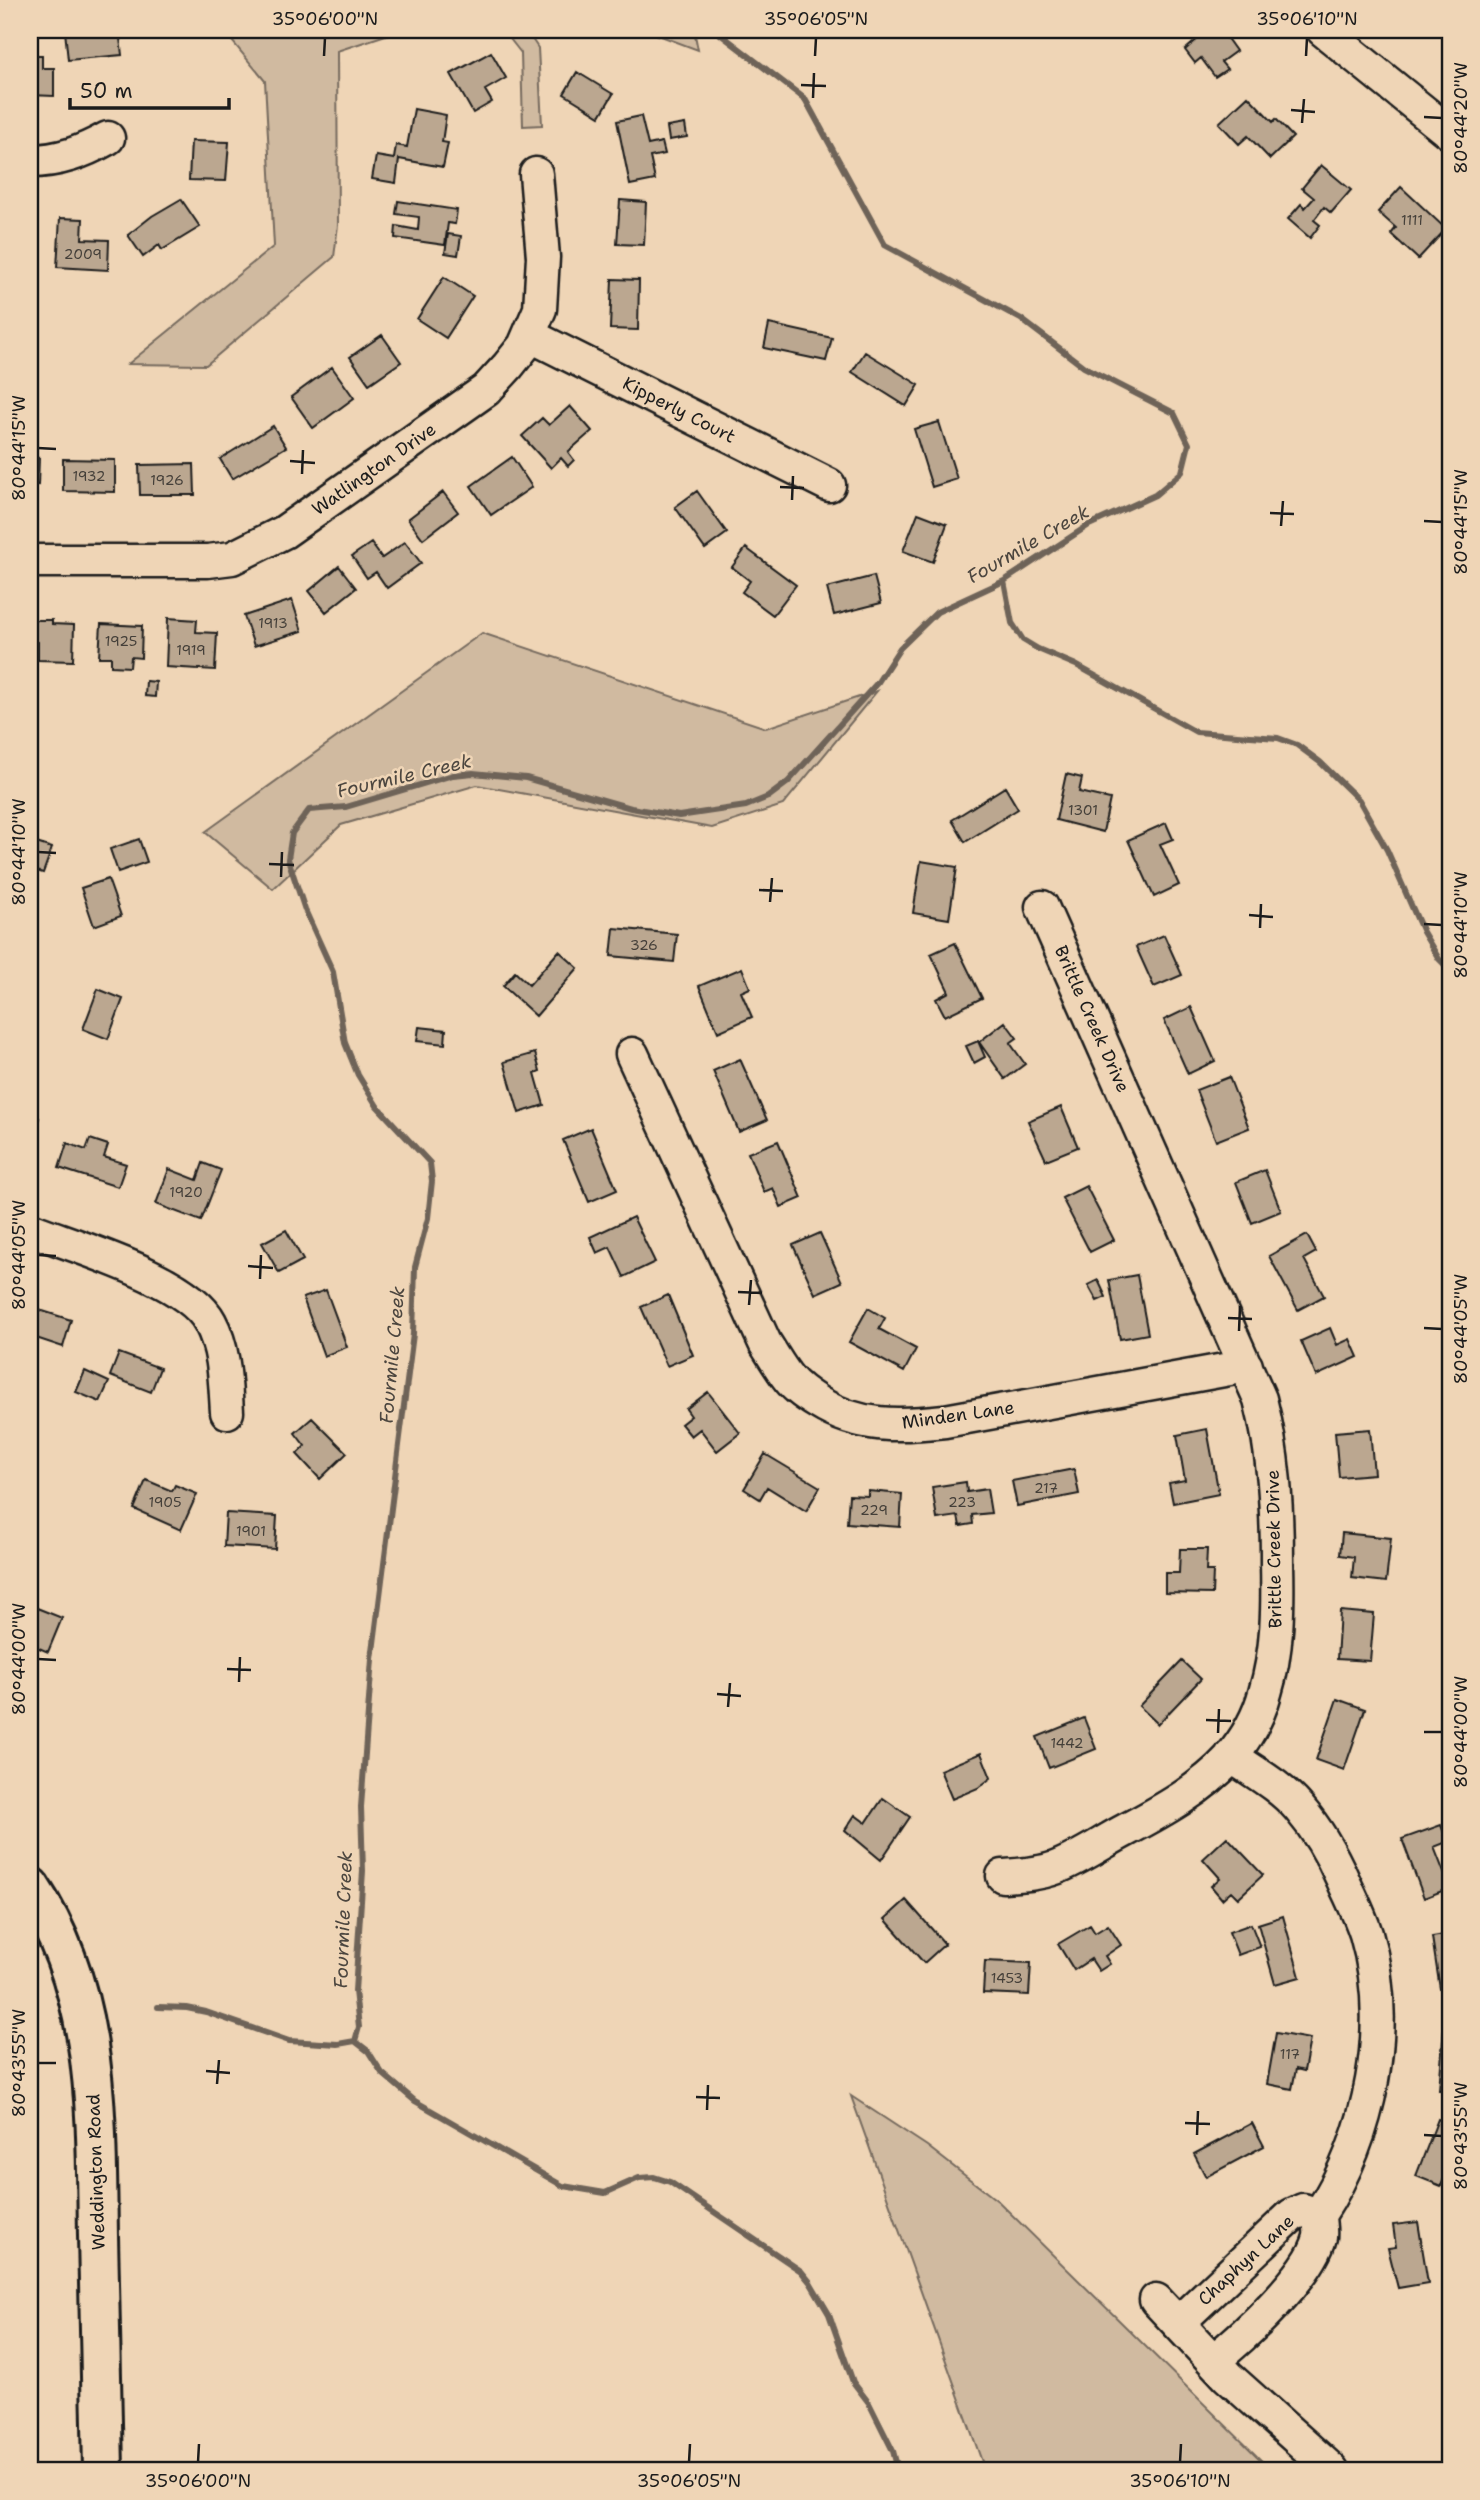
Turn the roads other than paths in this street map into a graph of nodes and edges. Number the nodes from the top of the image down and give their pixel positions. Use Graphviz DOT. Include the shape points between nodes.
graph roads {
  1 [pos="1323,30"];
  2 [pos="1450,133"];
  3 [pos="108,138"];
  4 [pos="30,161"];
  5 [pos="536,174"];
  6 [pos="529,335"];
  7 [pos="830,485"];
  8 [pos="30,561"];
  9 [pos="1042,907"];
  10 [pos="632,1054"];
  11 [pos="30,1229"];
  12 [pos="1246,1366"];
  13 [pos="227,1412"];
  14 [pos="1231,1756"];
  15 [pos="1003,1876"];
  16 [pos="30,1887"];
  17 [pos="1319,2215"];
  18 [pos="1156,2301"];
  19 [pos="1178,2323"];
  20 [pos="1213,2361"];
  21 [pos="1285,2430"];
  22 [pos="103,2470"];
  23 [pos="1332,2470"];
  24 [pos="1351,2470"];
  1 -- 2 [label="street"];
  3 -- 4 [label="street" via="70,156"];
  5 -- 6 [label="street, Watlington Drive" via="543,285 540,309"];
  6 -- 7 [label="street, Kipperly Court"];
  6 -- 8 [label="street, Watlington Drive" via="486,390 284,532 232,558"];
  9 -- 12 [label="street, Brittle Creek Drive"];
  10 -- 12 [label="street, Minden Lane" via="765,1343 790,1380 828,1408 855,1420 907,1425"];
  11 -- 13 [label="street" via="155,1277 198,1304 210,1321 225,1364"];
  12 -- 14 [label="street, Brittle Creek Drive" via="1260,1399 1273,1460 1278,1587 1272,1667 1265,1695 1254,1723"];
  14 -- 15 [label="street, Brittle Creek Drive" via="1214,1774 1161,1811 1055,1868"];
  14 -- 17 [label="street, Chaphyn Lane" via="1298,1807 1333,1857 1366,1936 1376,2006 1371,2083 1338,2187"];
  16 -- 22 [label="main road, Weddington Road" via="80,1998 90,2053 96,2116"];
  17 -- 19 [label="street, Chaphyn Lane" via="1303,2210 1292,2216"];
  17 -- 20 [label="street, Chaphyn Lane" via="1320,2237 1308,2261 1245,2335"];
  18 -- 19 [label="street"];
  19 -- 20 [label="street"];
  20 -- 21 [label="street"];
  21 -- 23 [label="street"];
  21 -- 24 [label="street"];
}
